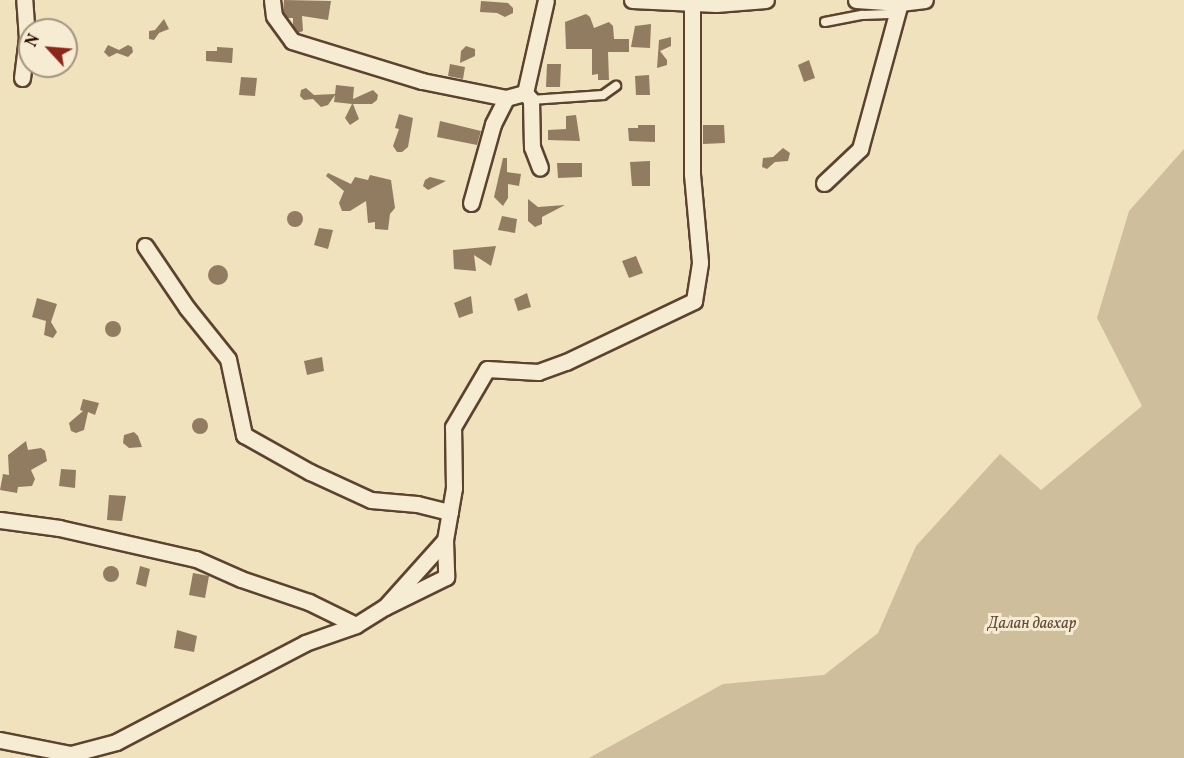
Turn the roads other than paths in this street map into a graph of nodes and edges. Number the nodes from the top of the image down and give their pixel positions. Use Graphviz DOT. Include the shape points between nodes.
graph roads {
  1 [pos="24,0"];
  2 [pos="272,0"];
  3 [pos="546,0"];
  4 [pos="632,0"];
  5 [pos="765,0"];
  6 [pos="856,0"];
  7 [pos="925,0"];
  8 [pos="692,1"];
  9 [pos="716,2"];
  10 [pos="898,9"];
  11 [pos="25,18"];
  12 [pos="825,22"];
  13 [pos="616,86"];
  14 [pos="528,97"];
  15 [pos="506,99"];
  16 [pos="540,168"];
  17 [pos="825,183"];
  18 [pos="471,203"];
  19 [pos="145,246"];
  20 [pos="450,512"];
  21 [pos="0,520"];
  22 [pos="446,540"];
  23 [pos="385,607"];
  24 [pos="356,625"];
  25 [pos="0,740"];
  1 -- 11 [label="street"];
  2 -- 15 [label="street" via="274,16 292,41 422,81"];
  3 -- 14 [label="street"];
  4 -- 8 [label="street"];
  5 -- 9 [label="street"];
  6 -- 10 [label="street"];
  7 -- 10 [label="street"];
  8 -- 9 [label="street"];
  8 -- 20 [label="street" via="692,174 700,262 694,300 556,366 538,372 487,369 453,427 454,488"];
  10 -- 12 [label="lane"];
  10 -- 17 [label="street" via="860,149"];
  13 -- 14 [label="lane" via="603,95"];
  14 -- 15 [label="street"];
  14 -- 16 [label="street" via="532,147"];
  15 -- 18 [label="street" via="493,124"];
  19 -- 20 [label="street" via="228,359 244,435 371,500"];
  20 -- 22 [label="street"];
  21 -- 24 [label="street" via="59,528 196,560 309,602"];
  22 -- 23 [label="street"];
  22 -- 23 [label="street" via="446,577"];
  23 -- 24 [label="street"];
  24 -- 25 [label="street" via="305,643 116,742 71,754"];
}
